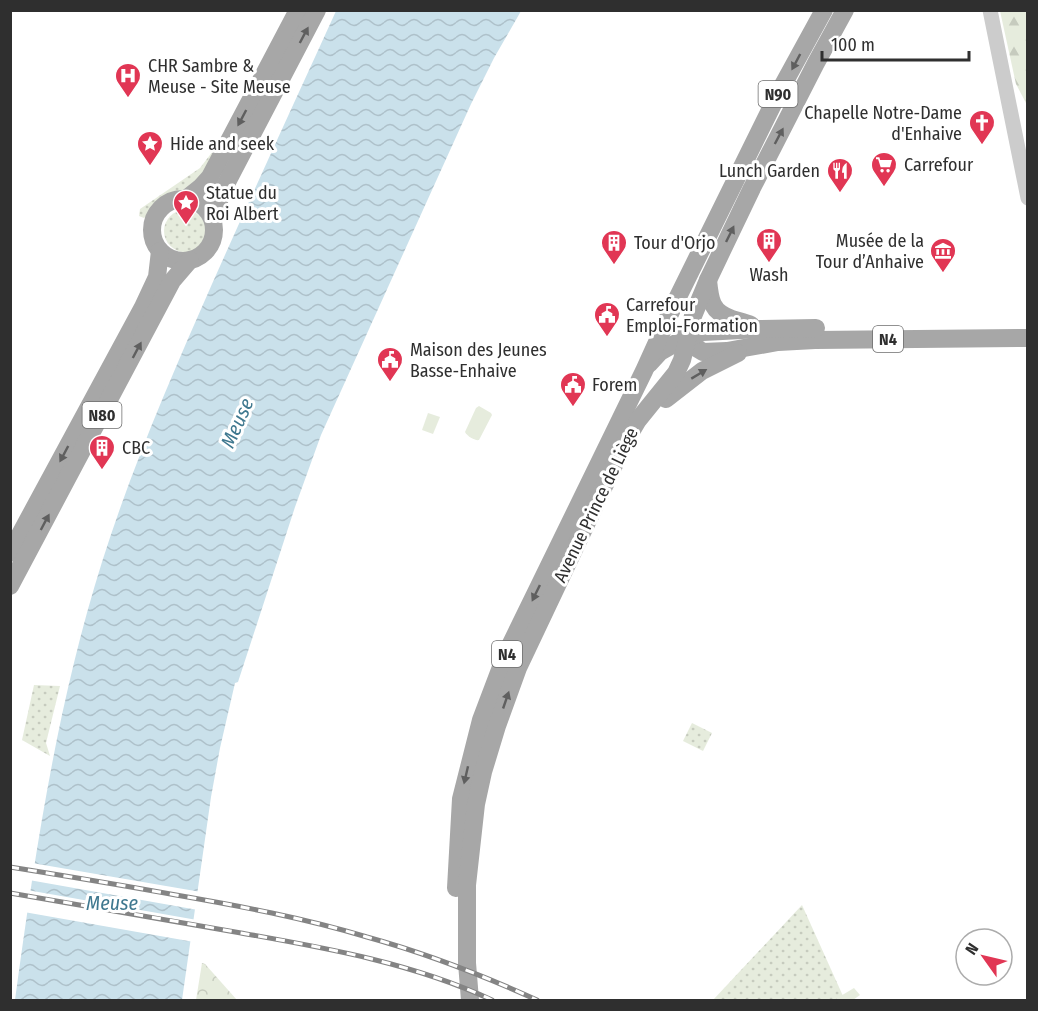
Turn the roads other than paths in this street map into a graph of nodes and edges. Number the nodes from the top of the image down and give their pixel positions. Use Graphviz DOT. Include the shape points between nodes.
graph roads {
  1 [pos="298,10"];
  2 [pos="317,10"];
  3 [pos="824,10"];
  4 [pos="845,10"];
  5 [pos="990,10"];
  6 [pos="1028,198"];
  7 [pos="186,199"];
  8 [pos="212,218"];
  9 [pos="160,251"];
  10 [pos="190,260"];
  11 [pos="708,280"];
  12 [pos="682,289"];
  13 [pos="1028,326"];
  14 [pos="761,329"];
  15 [pos="1028,338"];
  16 [pos="687,339"];
  17 [pos="750,347"];
  18 [pos="644,370"];
  19 [pos="625,442"];
  20 [pos="15,560"];
  21 [pos="11,585"];
  22 [pos="484,738"];
  23 [pos="460,1000"];
  24 [pos="470,1000"];
  1 -- 7 [label="main road, one-way" via="214,171"];
  8 -- 2 [label="main road, one-way"];
  3 -- 12 [label="main road, Avenue Prince de Liège / N90, one-way"];
  11 -- 4 [label="main road, Avenue Prince de Liège / N90, one-way"];
  5 -- 6 [label="street"];
  7 -- 8 [label="main road" via="202,205"];
  7 -- 9 [label="main road" via="169,202 157,214 152,231"];
  8 -- 10 [label="main road" via="214,233 208,247"];
  9 -- 10 [label="main road" via="174,259"];
  9 -- 20 [label="main road, N80, one-way" via="157,278 24,528"];
  20 -- 10 [label="main road, N80, one-way" via="172,281"];
  11 -- 14 [label="main road" via="715,309 732,320"];
  11 -- 16 [label="main road, Avenue Prince de Liège / N90"];
  12 -- 16 [label="main road" via="678,318"];
  12 -- 18 [label="main road, Avenue Prince de Liège / N90"];
  13 -- 14 [label="main road, N4"];
  14 -- 16 [label="main road, N4" via="704,332"];
  15 -- 17 [label="main road, N4" via="815,340"];
  16 -- 17 [label="main road" via="704,352"];
  16 -- 18 [label="main road, N4" via="660,352"];
  16 -- 19 [label="main road, Avenue Prince de Liège / N90" via="676,373"];
  19 -- 17 [label="main road, N4, one-way" via="668,396 702,371"];
  18 -- 22 [label="main road, Avenue Prince de Liège / N4, one-way" via="493,686"];
  22 -- 19 [label="main road, Avenue Prince de Liège / N4, one-way"];
  20 -- 21 [label="main road"];
  22 -- 23 [label="main road, Avenue Prince de Liège / N4, one-way" via="460,800 455,915"];
  22 -- 24 [label="main road, Avenue Prince de Liège / N4" via="467,885"];
}
